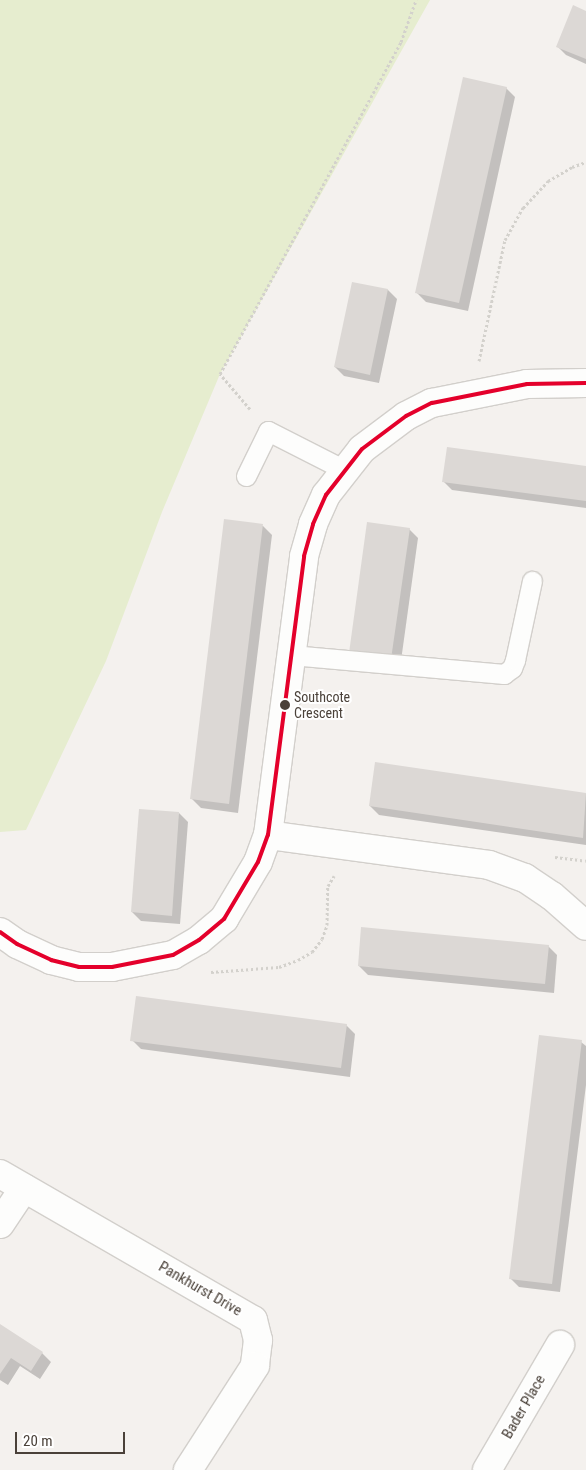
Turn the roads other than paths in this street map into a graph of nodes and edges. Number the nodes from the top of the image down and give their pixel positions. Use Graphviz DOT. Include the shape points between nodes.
graph roads {
  1 [pos="586,384"];
  2 [pos="345,470"];
  3 [pos="246,476"];
  4 [pos="532,581"];
  5 [pos="291,655"];
  6 [pos="268,835"];
  7 [pos="586,926"];
  8 [pos="0,932"];
  9 [pos="0,1174"];
  10 [pos="24,1188"];
  11 [pos="0,1224"];
  12 [pos="560,1345"];
  13 [pos="188,1470"];
  14 [pos="487,1470"];
  1 -- 2 [label="street" via="528,384 432,403 382,432"];
  2 -- 3 [label="lane" via="268,431"];
  2 -- 5 [label="street" via="326,495 313,524 304,556"];
  4 -- 5 [label="lane" via="515,660 512,668 504,674"];
  5 -- 6 [label="street"];
  6 -- 7 [label="street" via="489,865 525,878 552,896"];
  6 -- 8 [label="street" via="258,862 224,919 199,940 173,955 112,967 79,967 51,960"];
  9 -- 10 [label="street, Pankhurst Drive"];
  10 -- 11 [label="street"];
  10 -- 13 [label="street, Pankhurst Drive" via="253,1320 258,1340 255,1366"];
  12 -- 14 [label="street, Bader Place"];
}
